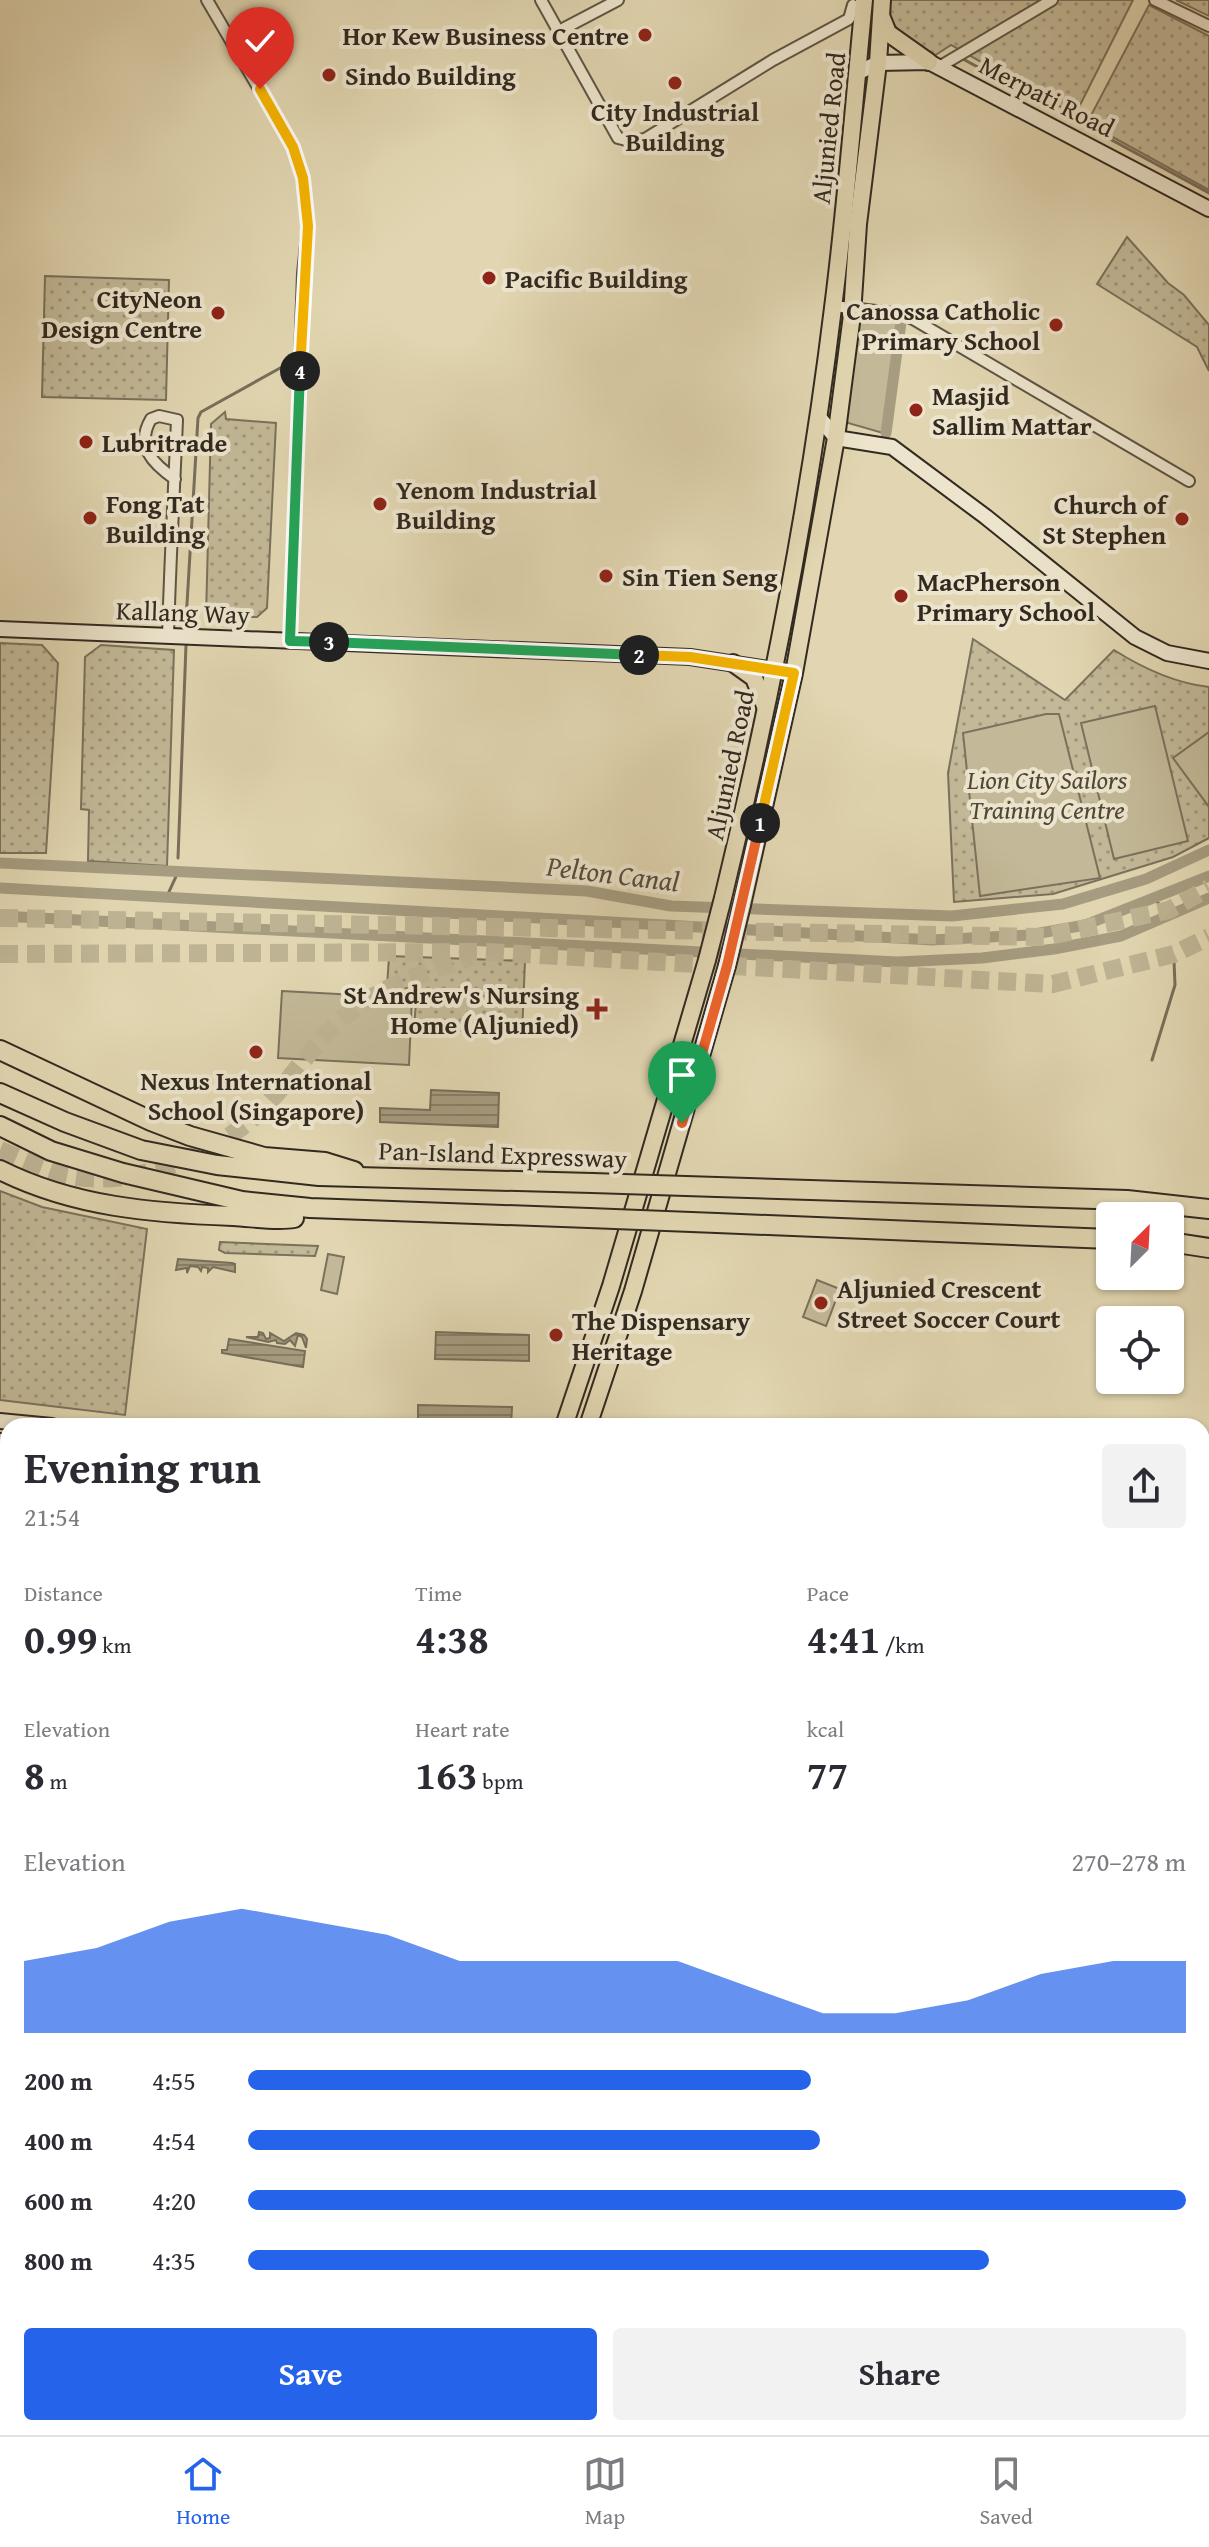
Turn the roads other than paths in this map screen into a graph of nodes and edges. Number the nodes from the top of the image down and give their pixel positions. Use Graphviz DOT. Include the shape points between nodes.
graph roads {
  1 [pos="207,0"];
  2 [pos="541,0"];
  3 [pos="618,0"];
  4 [pos="1052,0"];
  5 [pos="1155,0"];
  6 [pos="859,3"];
  7 [pos="881,8"];
  8 [pos="1209,26"];
  9 [pos="559,31"];
  10 [pos="878,63"];
  11 [pos="934,64"];
  12 [pos="857,73"];
  13 [pos="1209,209"];
  14 [pos="834,306"];
  15 [pos="852,308"];
  16 [pos="818,416"];
  17 [pos="836,438"];
  18 [pos="175,479"];
  19 [pos="1189,481"];
  20 [pos="0,629"];
  21 [pos="180,636"];
  22 [pos="290,641"];
  23 [pos="1209,661"];
  24 [pos="733,663"];
  25 [pos="774,670"];
  26 [pos="794,673"];
  27 [pos="766,708"];
  28 [pos="0,1050"];
  29 [pos="0,1093"];
  30 [pos="0,1126"];
  31 [pos="312,1168"];
  32 [pos="0,1170"];
  33 [pos="310,1208"];
  34 [pos="1209,1209"];
  35 [pos="1096,1238"];
  36 [pos="1184,1244"];
  37 [pos="1209,1248"];
  38 [pos="567,1418"];
  39 [pos="591,1418"];
  1 -- 22 [label="street" via="293,147 303,178 308,226"];
  2 -- 9 [label="street"];
  3 -- 9 [label="street"];
  4 -- 11 [label="street"];
  5 -- 8 [label="street"];
  6 -- 9 [label="street" via="849,19 645,139 630,141 618,138"];
  6 -- 12 [label="main road, Aljunied Road"];
  7 -- 10 [label="main road, Aljunied Road"];
  7 -- 11 [label="main road" via="888,33"];
  10 -- 11 [label="street, Merpati Road"];
  10 -- 12 [label="street, Merpati Road"];
  10 -- 15 [label="main road, Aljunied Road"];
  11 -- 13 [label="street, Merpati Road"];
  12 -- 14 [label="main road, Aljunied Road"];
  14 -- 15 [label="street"];
  14 -- 16 [label="main road, Aljunied Road"];
  15 -- 17 [label="main road, Aljunied Road"];
  15 -- 19 [label="street" via="913,319"];
  16 -- 17 [label="street"];
  16 -- 25 [label="main road, Aljunied Road"];
  17 -- 23 [label="street" via="892,447 1135,637 1167,653"];
  17 -- 26 [label="main road, Aljunied Road"];
  18 -- 18 [label="street" via="153,461 145,443 151,419 159,416 177,420"];
  18 -- 21 [label="street"];
  20 -- 21 [label="street, Kallang Way"];
  21 -- 22 [label="street, Kallang Way"];
  22 -- 24 [label="street, Kallang Way"];
  24 -- 25 [label="street, Kallang Way"];
  24 -- 27 [label="main road" via="754,678"];
  25 -- 26 [label="street, Kallang Way"];
  25 -- 27 [label="main road, Aljunied Road"];
  26 -- 39 [label="main road, Aljunied Road, bridge" via="727,966"];
  27 -- 38 [label="main road, Aljunied Road, bridge" via="707,960"];
  28 -- 31 [label="highway" via="151,1121 219,1146"];
  29 -- 31 [label="highway" via="141,1150 217,1165"];
  30 -- 33 [label="highway" via="51,1151 123,1173 242,1201"];
  31 -- 34 [label="highway, Pan-Island Expressway, bridge" via="325,1162 370,1176 1127,1200"];
  32 -- 33 [label="highway" via="69,1197 163,1214 290,1219"];
  33 -- 35 [label="highway, bridge"];
  36 -- 37 [label="highway"];
}
